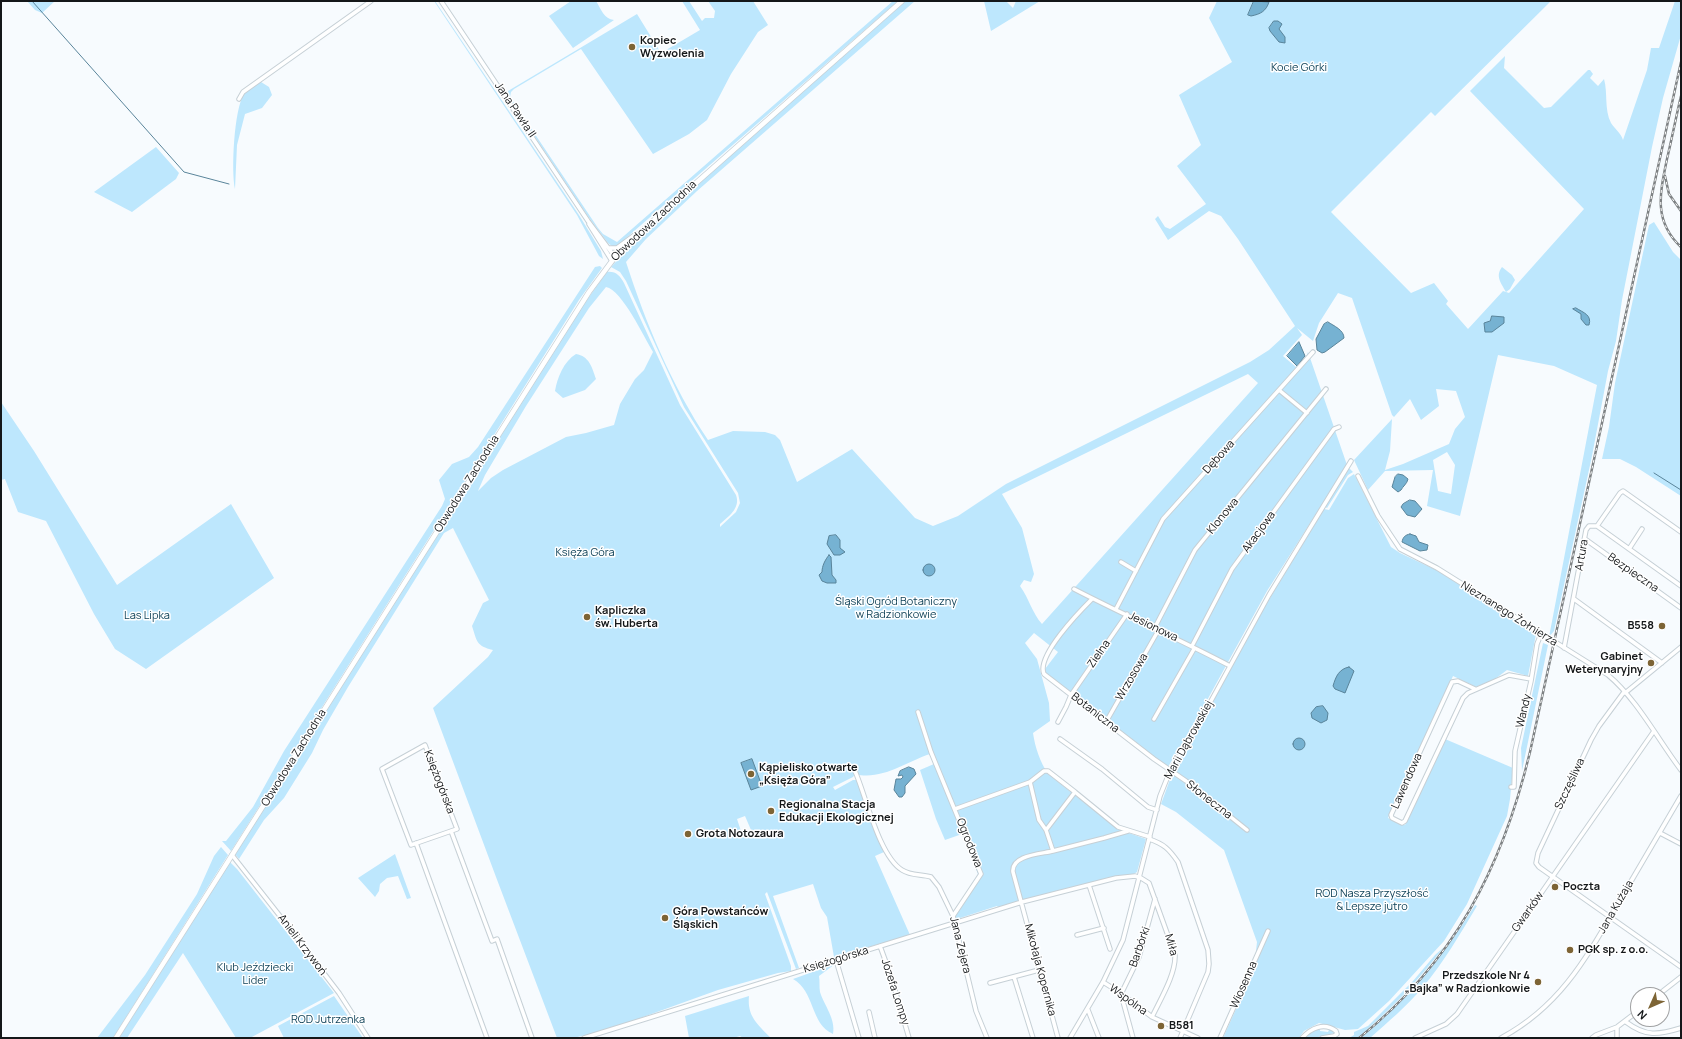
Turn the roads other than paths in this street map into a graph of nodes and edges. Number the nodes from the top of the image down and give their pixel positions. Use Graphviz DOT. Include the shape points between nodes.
graph roads {
  1 [pos="371,1"];
  2 [pos="440,1"];
  3 [pos="902,1"];
  4 [pos="240,99"];
  5 [pos="588,221"];
  6 [pos="642,230"];
  7 [pos="608,247"];
  8 [pos="613,259"];
  9 [pos="1313,352"];
  10 [pos="1326,389"];
  11 [pos="1279,390"];
  12 [pos="1306,413"];
  13 [pos="1339,427"];
  14 [pos="1351,461"];
  15 [pos="1358,476"];
  16 [pos="1596,526"];
  17 [pos="1642,529"];
  18 [pos="1681,532"];
  19 [pos="1585,539"];
  20 [pos="1629,549"];
  21 [pos="1121,562"];
  22 [pos="1136,571"];
  23 [pos="1681,586"];
  24 [pos="1074,589"];
  25 [pos="1092,598"];
  26 [pos="1574,599"];
  27 [pos="1681,608"];
  28 [pos="1116,609"];
  29 [pos="1127,614"];
  30 [pos="1154,629"];
  31 [pos="1158,631"];
  32 [pos="1541,634"];
  33 [pos="1193,647"];
  34 [pos="1681,647"];
  35 [pos="1564,648"];
  36 [pos="1662,663"];
  37 [pos="1230,666"];
  38 [pos="1530,679"];
  39 [pos="1475,689"];
  40 [pos="1624,692"];
  41 [pos="1071,695"];
  42 [pos="918,712"];
  43 [pos="1154,718"];
  44 [pos="1058,722"];
  45 [pos="1106,722"];
  46 [pos="1654,732"];
  47 [pos="1060,739"];
  48 [pos="1681,770"];
  49 [pos="855,771"];
  50 [pos="1170,771"];
  51 [pos="1030,782"];
  52 [pos="1511,787"];
  53 [pos="1075,792"];
  54 [pos="1681,796"];
  55 [pos="955,809"];
  56 [pos="1157,810"];
  57 [pos="1046,830"];
  58 [pos="1248,830"];
  59 [pos="451,831"];
  60 [pos="1128,831"];
  61 [pos="1660,833"];
  62 [pos="1150,838"];
  63 [pos="416,843"];
  64 [pos="1681,844"];
  65 [pos="1053,851"];
  66 [pos="232,855"];
  67 [pos="1553,876"];
  68 [pos="1139,877"];
  69 [pos="1089,885"];
  70 [pos="1155,898"];
  71 [pos="1022,902"];
  72 [pos="953,916"];
  73 [pos="1610,918"];
  74 [pos="955,923"];
  75 [pos="1104,928"];
  76 [pos="1268,931"];
  77 [pos="1078,935"];
  78 [pos="880,946"];
  79 [pos="1110,949"];
  80 [pos="836,960"];
  81 [pos="1681,968"];
  82 [pos="1039,970"];
  83 [pos="1014,977"];
  84 [pos="1681,977"];
  85 [pos="990,982"];
  86 [pos="1103,982"];
  87 [pos="1668,987"];
  88 [pos="1120,994"];
  89 [pos="1088,1010"];
  90 [pos="869,1012"];
  91 [pos="1152,1017"];
  92 [pos="1630,1018"];
  93 [pos="1626,1022"];
  94 [pos="1617,1027"];
  95 [pos="1681,1028"];
  96 [pos="1183,1032"];
  97 [pos="1591,1037"];
  98 [pos="116,1038"];
  99 [pos="368,1038"];
  100 [pos="487,1038"];
  101 [pos="532,1038"];
  102 [pos="584,1038"];
  103 [pos="860,1038"];
  104 [pos="875,1038"];
  105 [pos="909,1038"];
  106 [pos="987,1038"];
  107 [pos="1033,1038"];
  108 [pos="1058,1038"];
  109 [pos="1070,1038"];
  110 [pos="1099,1038"];
  111 [pos="1133,1038"];
  112 [pos="1180,1038"];
  113 [pos="1198,1038"];
  114 [pos="1220,1038"];
  115 [pos="1302,1038"];
  116 [pos="1322,1038"];
  117 [pos="1415,1038"];
  118 [pos="1501,1038"];
  119 [pos="1617,1038"];
  1 -- 4 [label="street" via="243,92"];
  2 -- 5 [label="street, Jana Pawła II"];
  3 -- 6 [label="main road, Obwodowa Zachodnia"];
  5 -- 7 [label="street, Jana Pawła II"];
  5 -- 8 [label="street, Jana Pawła II"];
  6 -- 7 [label="street" via="617,248"];
  6 -- 8 [label="main road, Obwodowa Zachodnia"];
  7 -- 8 [label="street, Jana Pawła II"];
  8 -- 66 [label="main road, Obwodowa Zachodnia" via="581,303"];
  9 -- 11 [label="street, Dębowa"];
  10 -- 12 [label="street, Klonowa"];
  11 -- 12 [label="street"];
  11 -- 22 [label="street, Dębowa" via="1163,519"];
  12 -- 30 [label="street, Klonowa" via="1195,550"];
  13 -- 33 [label="street, Akacjowa" via="1334,429 1232,569"];
  14 -- 37 [label="street, Marii Dąbrowskiej" via="1269,595"];
  15 -- 32 [label="street, Nieznanego Żołnierza" via="1378,516 1400,549 1437,568"];
  16 -- 18 [label="street" via="1624,492"];
  16 -- 19 [label="street, Artura" via="1588,527"];
  16 -- 20 [label="street, Artura"];
  17 -- 20 [label="street"];
  19 -- 26 [label="street, Artura"];
  19 -- 27 [label="street, Bezpieczna"];
  20 -- 23 [label="street, Artura"];
  21 -- 22 [label="street"];
  22 -- 28 [label="street, Dębowa"];
  24 -- 25 [label="street, Jesionowa"];
  25 -- 28 [label="street, Jesionowa"];
  25 -- 41 [label="street, Botaniczna" via="1052,646 1044,660 1043,672"];
  26 -- 35 [label="street, Artura"];
  26 -- 36 [label="street"];
  28 -- 29 [label="street, Jesionowa"];
  29 -- 30 [label="street, Jesionowa"];
  29 -- 41 [label="street, Zielna"];
  30 -- 31 [label="street, Jesionowa"];
  31 -- 33 [label="street, Jesionowa"];
  31 -- 45 [label="street, Wrzosowa"];
  32 -- 35 [label="street, Nieznanego Żołnierza"];
  32 -- 38 [label="street, Wandy"];
  33 -- 37 [label="street, Jesionowa"];
  33 -- 43 [label="street, Akacjowa"];
  34 -- 36 [label="street, Szczęśliwa"];
  35 -- 40 [label="street, Nieznanego Żołnierza" via="1608,675"];
  36 -- 40 [label="street, Szczęśliwa"];
  37 -- 50 [label="street, Marii Dąbrowskiej"];
  38 -- 39 [label="street, Lawendowa" via="1509,674"];
  38 -- 52 [label="street, Wandy" via="1515,751 1514,787"];
  39 -- 39 [label="street, Lawendowa" via="1463,698 1405,821 1402,823 1392,818 1391,815 1452,682 1458,681"];
  40 -- 46 [label="street, Nieznanego Żołnierza"];
  40 -- 67 [label="street, Szczęśliwa" via="1594,735 1536,859 1539,866"];
  41 -- 44 [label="street, Zielna"];
  41 -- 45 [label="street, Botaniczna"];
  42 -- 55 [label="street, Ogrodowa" via="931,752"];
  45 -- 50 [label="street, Botaniczna"];
  46 -- 48 [label="street, Nieznanego Żołnierza"];
  46 -- 67 [label="street, Gwarków"];
  47 -- 56 [label="street" via="1148,807"];
  49 -- 72 [label="street, Jana Zejera" via="876,831 890,859 906,872 931,877 939,887"];
  50 -- 56 [label="street, Marii Dąbrowskiej"];
  50 -- 58 [label="street, Słoneczna" via="1186,780"];
  51 -- 53 [label="street, Ogrodowa" via="1044,771 1048,771"];
  51 -- 55 [label="street, Ogrodowa"];
  51 -- 57 [label="street" via="1039,820"];
  53 -- 57 [label="street"];
  53 -- 60 [label="street, Ogrodowa" via="1118,827"];
  54 -- 61 [label="street, Jana Kużaja"];
  55 -- 72 [label="street, Ogrodowa" via="981,874"];
  56 -- 62 [label="street, Marii Dąbrowskiej"];
  57 -- 65 [label="street"];
  59 -- 63 [label="street"];
  59 -- 63 [label="street, Księżogórska" via="457,829 425,745 382,769 410,845"];
  59 -- 101 [label="street, Księżogórska" via="492,941 496,939"];
  60 -- 62 [label="street, Ogrodowa"];
  60 -- 65 [label="street"];
  61 -- 64 [label="street"];
  61 -- 73 [label="street, Jana Kużaja"];
  62 -- 68 [label="street, Marii Dąbrowskiej"];
  62 -- 96 [label="street, Ogrodowa" via="1162,843 1178,862 1208,950 1208,972"];
  63 -- 100 [label="street, Księżogórska"];
  65 -- 71 [label="street" via="1019,859 1015,864 1013,872"];
  66 -- 98 [label="main road, Obwodowa Zachodnia"];
  66 -- 99 [label="street, Anieli Krzywoń" via="338,993"];
  67 -- 73 [label="street"];
  67 -- 117 [label="street, Gwarków" via="1454,1018"];
  68 -- 69 [label="street, Księżogórska" via="1116,878"];
  68 -- 70 [label="street, Miła" via="1149,883"];
  68 -- 86 [label="street, Marii Dąbrowskiej" via="1123,940"];
  69 -- 71 [label="street, Księżogórska"];
  69 -- 75 [label="street"];
  70 -- 88 [label="street, Barbórki" via="1139,956"];
  70 -- 91 [label="street, Miła" via="1176,960"];
  71 -- 74 [label="street, Księżogórska"];
  71 -- 82 [label="street, Mikołaja Kopernika"];
  72 -- 74 [label="street, Jana Zejera"];
  73 -- 81 [label="street"];
  73 -- 118 [label="street, Jana Kużaja" via="1582,965 1564,989 1526,1022"];
  74 -- 78 [label="street, Księżogórska"];
  74 -- 106 [label="street, Jana Zejera" via="976,1011"];
  75 -- 77 [label="street"];
  75 -- 79 [label="street"];
  76 -- 114 [label="street, Wiosenna"];
  78 -- 80 [label="street, Księżogórska"];
  78 -- 105 [label="street, Józefa Lompy"];
  80 -- 102 [label="street, Księżogórska"];
  80 -- 103 [label="street"];
  82 -- 83 [label="street"];
  82 -- 108 [label="street, Mikołaja Kopernika"];
  83 -- 85 [label="street"];
  83 -- 107 [label="street"];
  84 -- 87 [label="street"];
  86 -- 88 [label="street, Wspólna"];
  86 -- 89 [label="street, Marii Dąbrowskiej"];
  88 -- 91 [label="street, Wspólna"];
  88 -- 111 [label="street"];
  89 -- 109 [label="street, Marii Dąbrowskiej"];
  89 -- 110 [label="street"];
  90 -- 104 [label="street"];
  91 -- 96 [label="street, Wspólna"];
  92 -- 93 [label="street"];
  93 -- 94 [label="street"];
  93 -- 95 [label="street" via="1638,1030 1653,1034"];
  94 -- 97 [label="street"];
  94 -- 119 [label="street"];
  96 -- 112 [label="street, Ogrodowa"];
  96 -- 113 [label="street, Wspólna"];
  115 -- 116 [label="street" via="1318,1027 1336,1031 1335,1036"];
}
